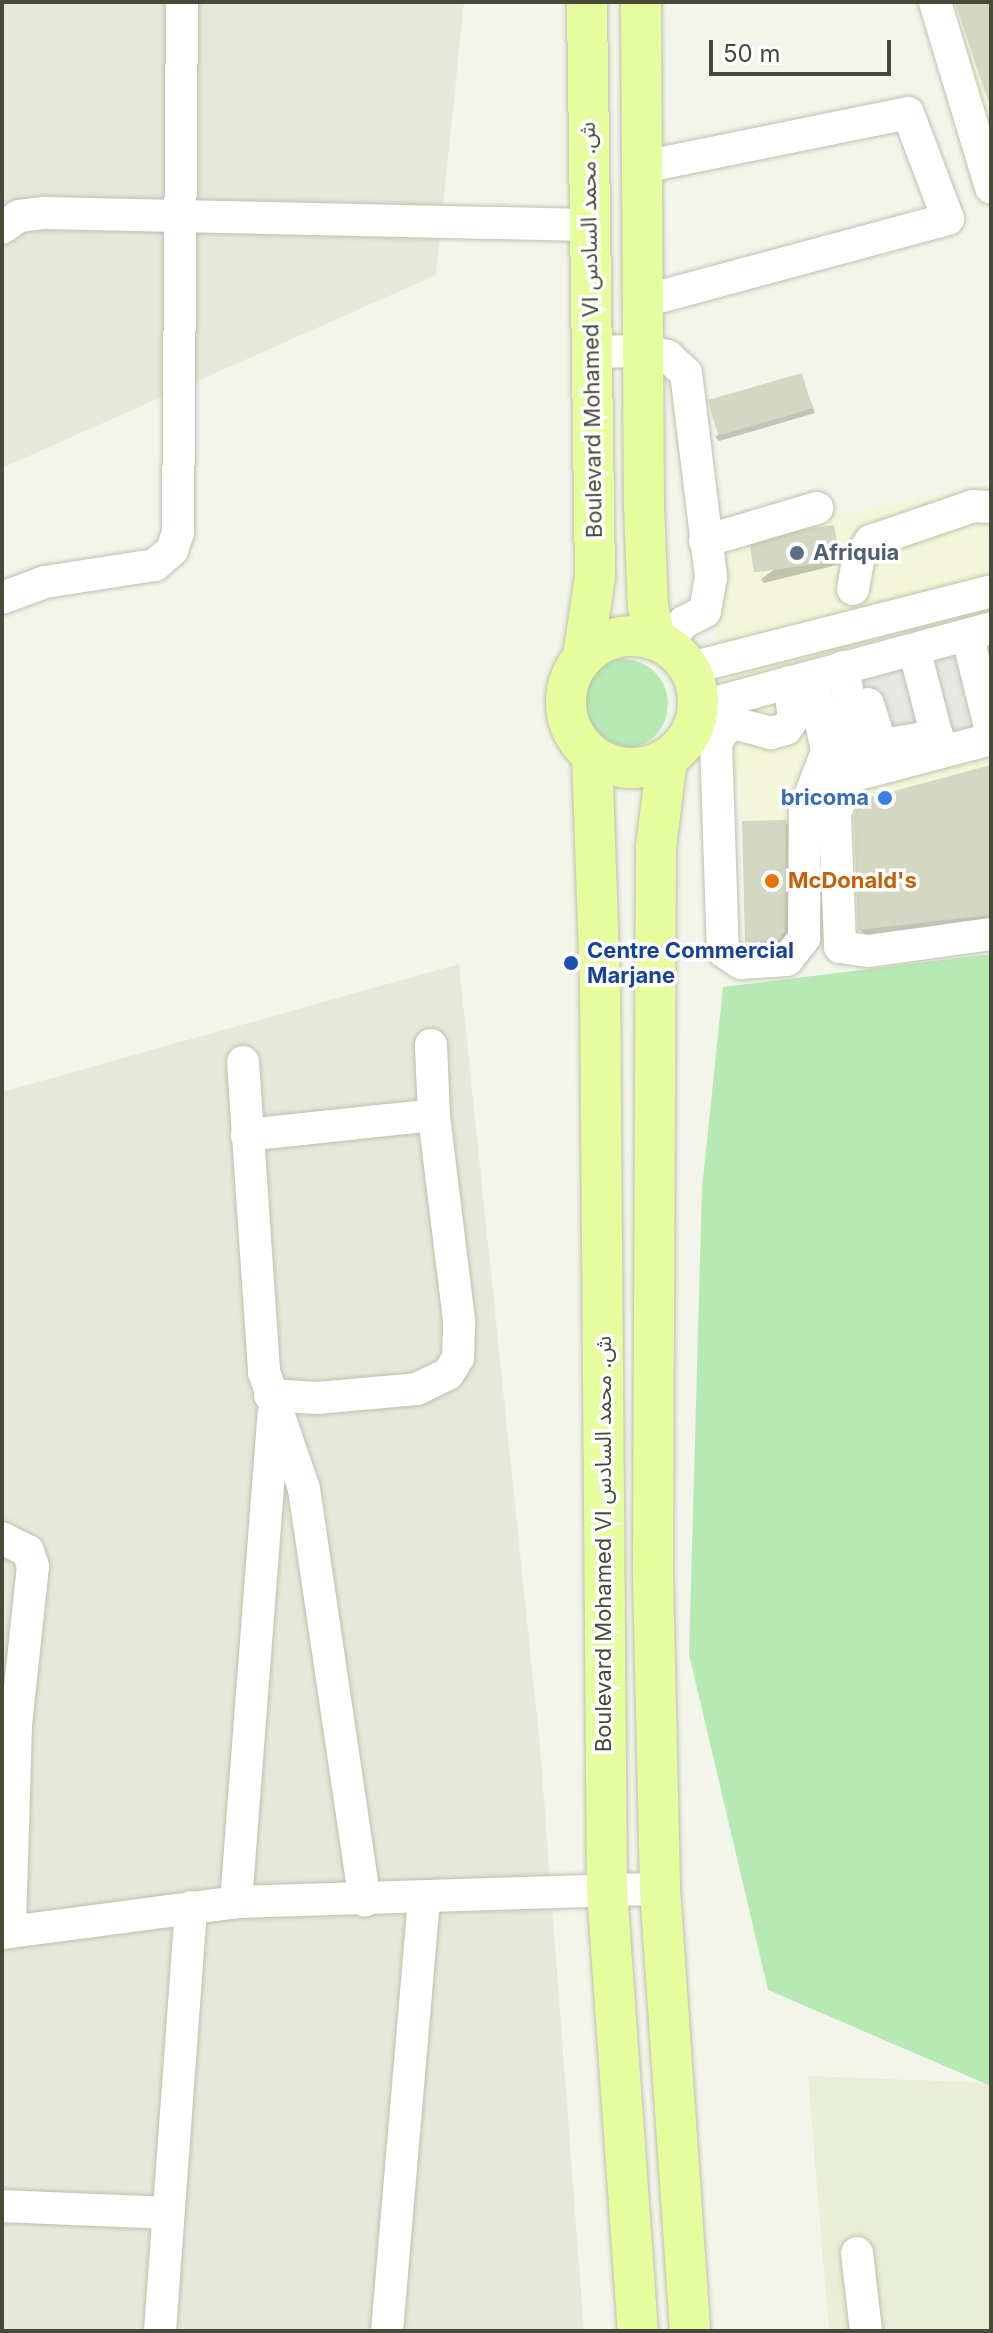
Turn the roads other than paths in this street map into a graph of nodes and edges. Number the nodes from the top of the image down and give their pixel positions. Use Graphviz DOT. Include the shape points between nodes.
graph roads {
  1 [pos="182,2"];
  2 [pos="587,2"];
  3 [pos="641,2"];
  4 [pos="935,2"];
  5 [pos="643,167"];
  6 [pos="991,188"];
  7 [pos="179,220"];
  8 [pos="588,225"];
  9 [pos="2,228"];
  10 [pos="644,301"];
  11 [pos="644,351"];
  12 [pos="589,352"];
  13 [pos="991,507"];
  14 [pos="817,508"];
  15 [pos="705,541"];
  16 [pos="853,589"];
  17 [pos="991,591"];
  18 [pos="2,598"];
  19 [pos="866,627"];
  20 [pos="984,641"];
  21 [pos="670,651"];
  22 [pos="583,657"];
  23 [pos="876,657"];
  24 [pos="918,664"];
  25 [pos="815,675"];
  26 [pos="699,707"];
  27 [pos="991,731"];
  28 [pos="991,739"];
  29 [pos="939,744"];
  30 [pos="592,756"];
  31 [pos="667,759"];
  32 [pos="851,776"];
  33 [pos="991,934"];
  34 [pos="655,980"];
  35 [pos="600,983"];
  36 [pos="431,1045"];
  37 [pos="243,1062"];
  38 [pos="434,1115"];
  39 [pos="247,1135"];
  40 [pos="272,1403"];
  41 [pos="2,1538"];
  42 [pos="9,1725"];
  43 [pos="660,1889"];
  44 [pos="607,1890"];
  45 [pos="424,1898"];
  46 [pos="365,1900"];
  47 [pos="236,1902"];
  48 [pos="191,1907"];
  49 [pos="6,1932"];
  50 [pos="2,2206"];
  51 [pos="166,2213"];
  52 [pos="857,2253"];
  53 [pos="160,2331"];
  54 [pos="387,2331"];
  55 [pos="638,2331"];
  56 [pos="690,2331"];
  57 [pos="866,2331"];
  1 -- 7 [label="street"];
  2 -- 8 [label="main road, Boulevard Mohamed VI ش. محمد السادس"];
  3 -- 5 [label="main road"];
  4 -- 6 [label="street"];
  5 -- 10 [label="main road"];
  5 -- 10 [label="street" via="908,113 948,219"];
  7 -- 8 [label="street"];
  7 -- 9 [label="street" via="45,213 19,216"];
  7 -- 18 [label="street" via="178,533 172,550 155,565 45,582"];
  8 -- 12 [label="main road, Boulevard Mohamed VI ش. محمد السادس"];
  10 -- 11 [label="main road"];
  11 -- 12 [label="street"];
  11 -- 15 [label="street" via="667,356 686,373"];
  11 -- 21 [label="main road" via="645,572"];
  12 -- 22 [label="main road, Boulevard Mohamed VI ش. محمد السادس" via="595,577"];
  13 -- 16 [label="street" via="973,506 871,541 858,560"];
  14 -- 15 [label="street"];
  15 -- 21 [label="street" via="711,577 705,611 684,622"];
  17 -- 19 [label="street"];
  19 -- 21 [label="street"];
  19 -- 23 [label="street"];
  20 -- 23 [label="street"];
  20 -- 24 [label="street"];
  20 -- 27 [label="street"];
  21 -- 22 [label="main road" via="622,636"];
  21 -- 26 [label="main road"];
  22 -- 30 [label="main road" via="566,697 568,720"];
  23 -- 25 [label="street"];
  24 -- 29 [label="street"];
  24 -- 29 [label="street" via="866,679 877,738 888,747"];
  25 -- 25 [label="street" via="786,729 771,733 738,724 725,728 716,743 723,951 741,963 787,960 804,938 805,809 827,752"];
  25 -- 26 [label="street"];
  25 -- 32 [label="street" via="858,738"];
  26 -- 31 [label="main road" via="689,737"];
  28 -- 29 [label="street"];
  29 -- 32 [label="street"];
  30 -- 31 [label="main road" via="616,767 642,768"];
  30 -- 35 [label="main road, Boulevard Mohamed VI ش. محمد السادس"];
  31 -- 34 [label="main road" via="656,847"];
  32 -- 33 [label="street" via="835,814 840,947 869,951"];
  34 -- 35 [label="main road"];
  34 -- 43 [label="main road" via="653,1576"];
  35 -- 44 [label="main road, Boulevard Mohamed VI ش. محمد السادس"];
  36 -- 38 [label="street"];
  37 -- 39 [label="street"];
  38 -- 39 [label="street"];
  38 -- 40 [label="street" via="459,1320 458,1358 448,1374 417,1389"];
  39 -- 40 [label="street" via="259,1321"];
  40 -- 46 [label="street" via="304,1489"];
  40 -- 47 [label="street"];
  41 -- 42 [label="street" via="28,1551 33,1566"];
  42 -- 49 [label="street"];
  43 -- 44 [label="street"];
  43 -- 56 [label="main road"];
  44 -- 45 [label="street"];
  44 -- 55 [label="main road, Boulevard Mohamed VI ش. محمد السادس"];
  45 -- 46 [label="street"];
  45 -- 54 [label="street"];
  46 -- 47 [label="street"];
  47 -- 48 [label="street"];
  48 -- 49 [label="street"];
  48 -- 51 [label="street"];
  50 -- 51 [label="street"];
  51 -- 53 [label="street"];
  52 -- 57 [label="street"];
}
